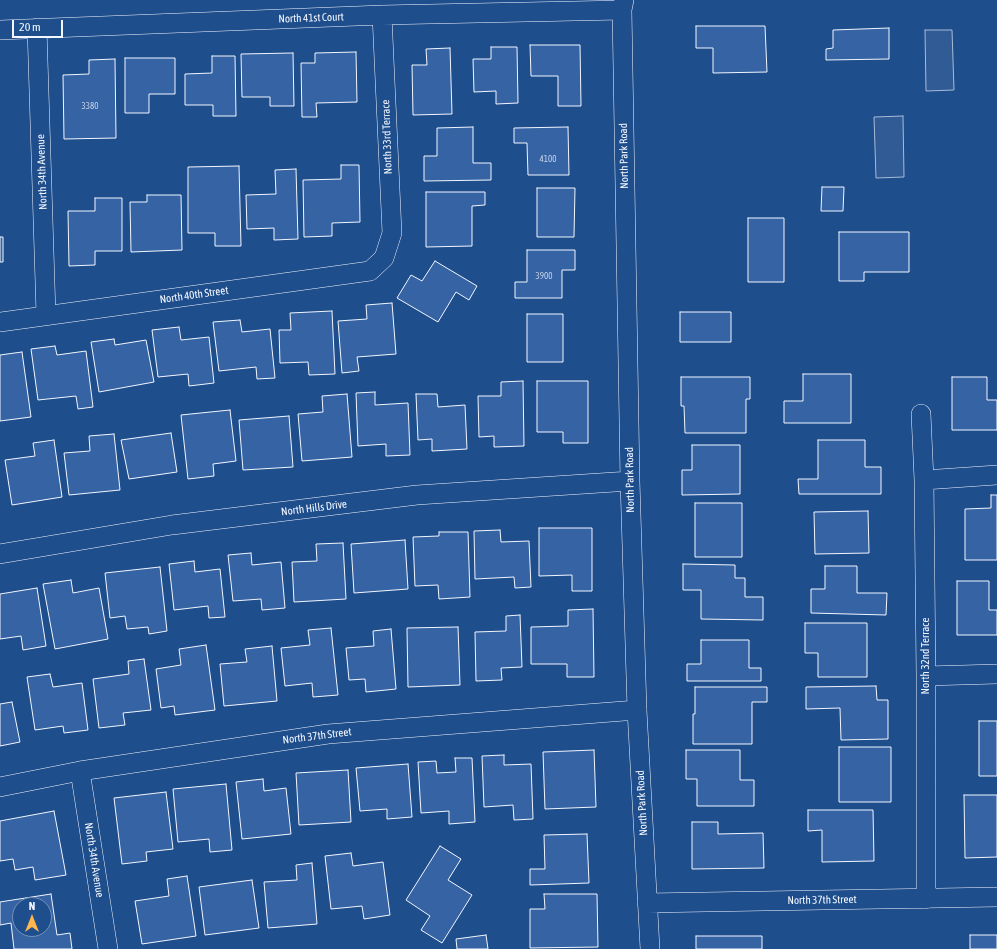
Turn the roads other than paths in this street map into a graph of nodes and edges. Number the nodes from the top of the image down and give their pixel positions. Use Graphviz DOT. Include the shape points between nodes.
graph roads {
  1 [pos="621,3"];
  2 [pos="382,15"];
  3 [pos="37,28"];
  4 [pos="0,30"];
  5 [pos="384,258"];
  6 [pos="46,315"];
  7 [pos="0,322"];
  8 [pos="921,414"];
  9 [pos="997,475"];
  10 [pos="924,480"];
  11 [pos="630,481"];
  12 [pos="0,554"];
  13 [pos="997,674"];
  14 [pos="926,676"];
  15 [pos="637,710"];
  16 [pos="80,771"];
  17 [pos="0,788"];
  18 [pos="997,897"];
  19 [pos="926,899"];
  20 [pos="647,903"];
  21 [pos="108,949"];
  22 [pos="650,949"];
  1 -- 2 [label="street, North 41st Court"];
  1 -- 11 [label="street, North Park Road"];
  2 -- 3 [label="street, North 41st Court"];
  2 -- 5 [label="street, North 33rd Terrace" via="392,233"];
  3 -- 4 [label="street, North 41st Court"];
  3 -- 6 [label="street, North 34th Avenue"];
  5 -- 6 [label="street, North 40th Street" via="370,271"];
  6 -- 7 [label="street, North 40th Street"];
  8 -- 10 [label="street, North 32nd Terrace"];
  9 -- 10 [label="street"];
  10 -- 14 [label="street, North 32nd Terrace"];
  11 -- 12 [label="street, North Hills Drive" via="417,495 172,525"];
  11 -- 15 [label="street, North Park Road"];
  13 -- 14 [label="street"];
  14 -- 19 [label="street, North 32nd Terrace"];
  15 -- 16 [label="street, North 37th Street" via="328,734"];
  15 -- 20 [label="street, North Park Road"];
  16 -- 17 [label="street, North 37th Street"];
  16 -- 21 [label="street, North 34th Avenue"];
  18 -- 19 [label="street, North 37th Street"];
  19 -- 20 [label="street, North 37th Street"];
  20 -- 22 [label="street, North Park Road"];
}
